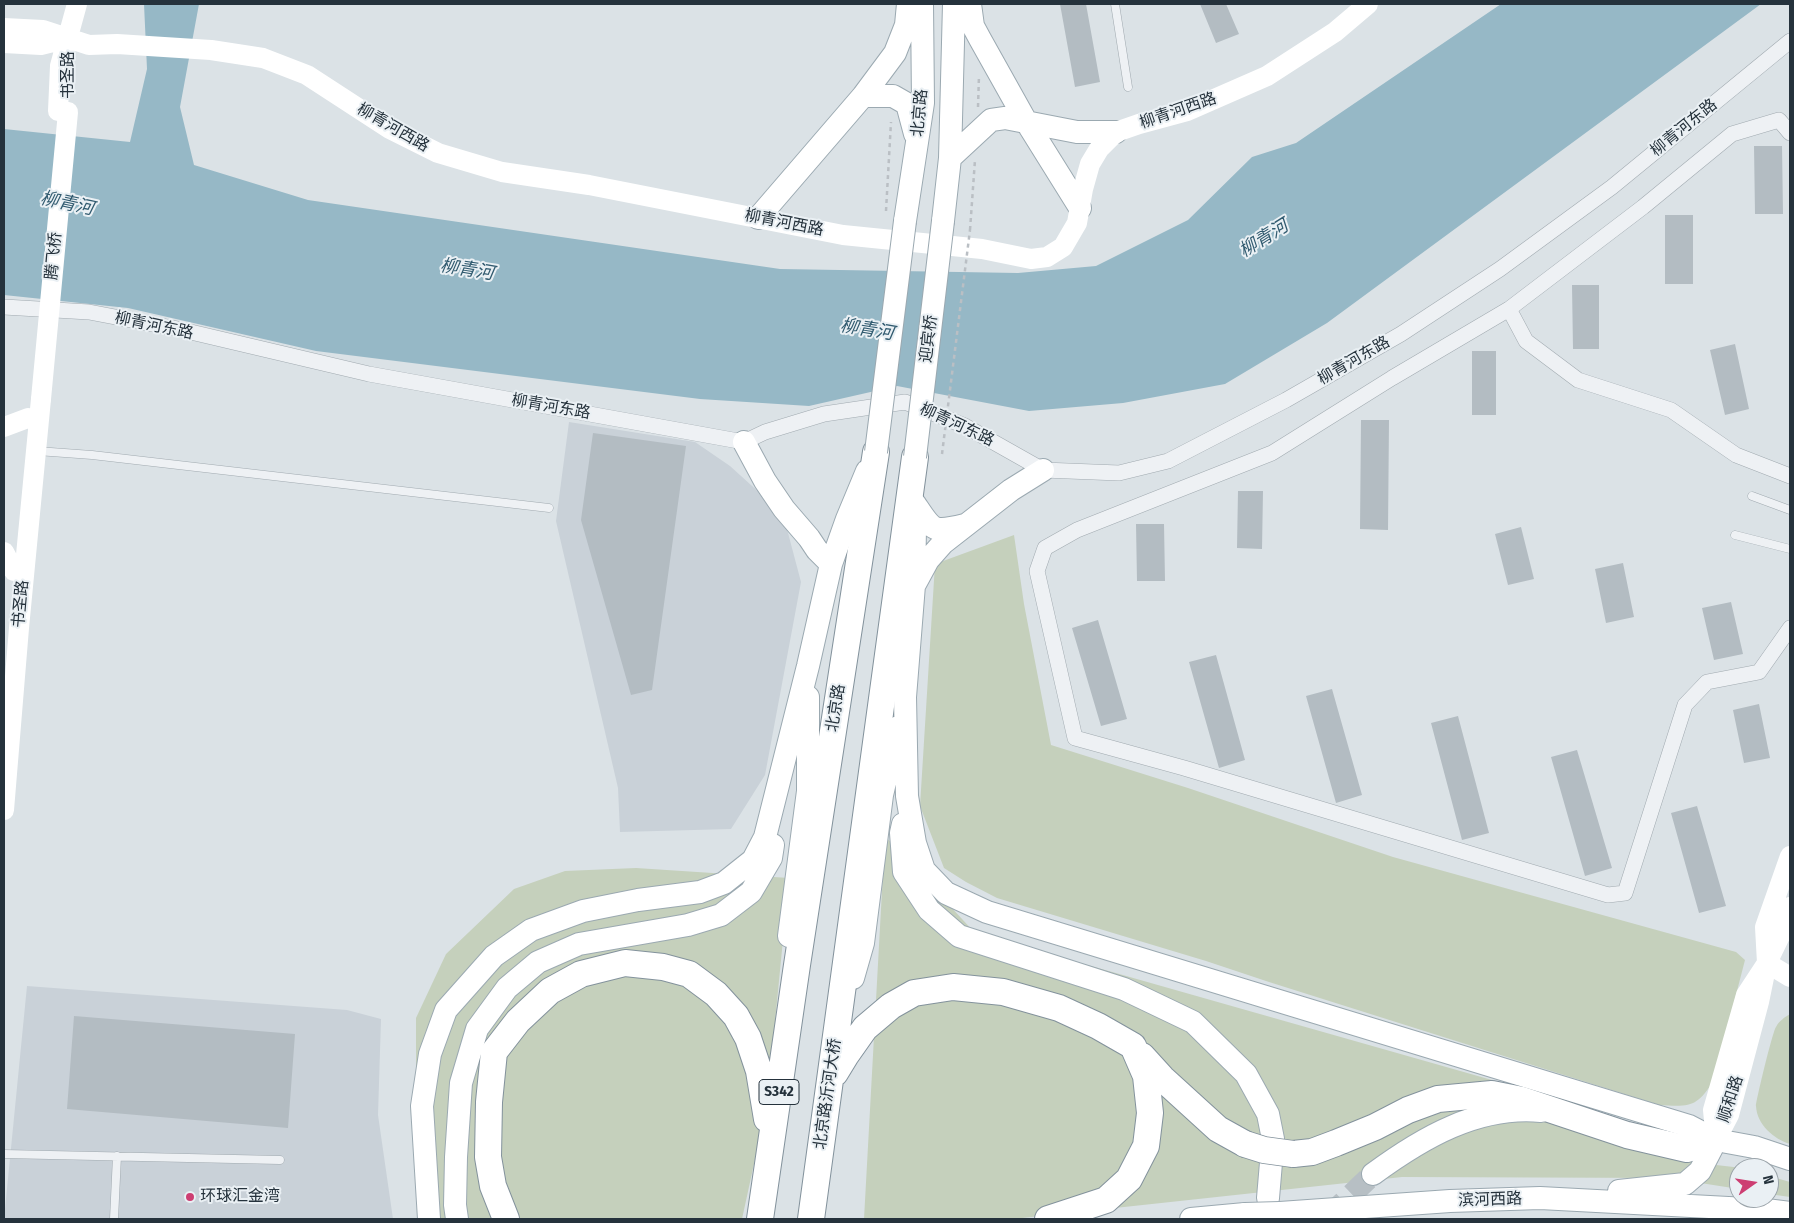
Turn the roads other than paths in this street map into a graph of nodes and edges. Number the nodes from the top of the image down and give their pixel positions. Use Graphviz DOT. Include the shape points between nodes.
graph roads {
  1 [pos="67,4"];
  2 [pos="77,4"];
  3 [pos="908,4"];
  4 [pos="922,4"];
  5 [pos="954,4"];
  6 [pos="970,4"];
  7 [pos="1115,4"];
  8 [pos="1368,4"];
  9 [pos="4,28"];
  10 [pos="68,38"];
  11 [pos="1790,41"];
  12 [pos="4,43"];
  13 [pos="1128,87"];
  14 [pos="863,96"];
  15 [pos="63,112"];
  16 [pos="1027,123"];
  17 [pos="1116,132"];
  18 [pos="1790,132"];
  19 [pos="918,144"];
  20 [pos="950,158"];
  21 [pos="1080,208"];
  22 [pos="758,218"];
  23 [pos="943,221"];
  24 [pos="4,306"];
  25 [pos="1509,309"];
  26 [pos="33,405"];
  27 [pos="4,427"];
  28 [pos="744,442"];
  29 [pos="36,451"];
  30 [pos="876,452"];
  31 [pos="915,457"];
  32 [pos="1043,470"];
  33 [pos="1790,476"];
  34 [pos="1752,496"];
  35 [pos="915,504"];
  36 [pos="549,508"];
  37 [pos="1790,510"];
  38 [pos="847,519"];
  39 [pos="965,525"];
  40 [pos="1735,535"];
  41 [pos="808,538"];
  42 [pos="1790,549"];
  43 [pos="4,552"];
  44 [pos="831,564"];
  45 [pos="14,571"];
  46 [pos="914,585"];
  47 [pos="1790,628"];
  48 [pos="808,666"];
  49 [pos="4,688"];
  50 [pos="905,697"];
  51 [pos="786,750"];
  52 [pos="907,796"];
  53 [pos="4,810"];
  54 [pos="1790,856"];
  55 [pos="1790,907"];
  56 [pos="1767,963"];
  57 [pos="1790,968"];
  58 [pos="1790,977"];
  59 [pos="788,1029"];
  60 [pos="838,1030"];
  61 [pos="1133,1046"];
  62 [pos="830,1082"];
  63 [pos="1562,1113"];
  64 [pos="1716,1140"];
  65 [pos="771,1143"];
  66 [pos="4,1154"];
  67 [pos="117,1156"];
  68 [pos="1790,1159"];
  69 [pos="280,1160"];
  70 [pos="1373,1174"];
  71 [pos="1540,1198"];
  72 [pos="1274,1206"];
  73 [pos="1790,1213"];
  74 [pos="114,1219"];
  75 [pos="429,1219"];
  76 [pos="458,1219"];
  77 [pos="506,1219"];
  78 [pos="760,1219"];
  79 [pos="810,1219"];
  80 [pos="1048,1219"];
  81 [pos="1191,1219"];
  1 -- 10 [label="street, 书圣路"];
  2 -- 10 [label="street, 书圣路"];
  3 -- 14 [label="main road" via="906,25 895,53"];
  4 -- 19 [label="main road, 北京路" via="923,103"];
  5 -- 20 [label="main road, 北京路"];
  6 -- 16 [label="main road" via="973,26"];
  7 -- 13 [label="lane"];
  8 -- 17 [label="street, 柳青河西路" via="1335,32 1267,76 1187,111"];
  9 -- 10 [label="street, 柳青河西路" via="43,30"];
  10 -- 12 [label="street, 柳青河西路" via="42,45"];
  10 -- 15 [label="street, 书圣路" via="72,66"];
  10 -- 22 [label="street, 柳青河西路" via="90,37 118,44 211,50 262,58 307,75 390,129 438,153 502,172 589,185"];
  11 -- 32 [label="street, 柳青河东路" via="1612,187 1401,334 1286,400 1168,461 1119,473"];
  14 -- 19 [label="main road" via="893,96 907,104"];
  14 -- 22 [label="main road"];
  15 -- 26 [label="street, 腾飞桥, bridge"];
  16 -- 17 [label="main road" via="1077,132"];
  16 -- 20 [label="main road" via="1005,118 991,120"];
  16 -- 21 [label="main road"];
  17 -- 21 [label="street, 柳青河西路" via="1090,164"];
  18 -- 25 [label="street" via="1779,120 1732,134"];
  19 -- 30 [label="main road, 北京路, bridge" via="895,220"];
  20 -- 23 [label="main road, 北京路"];
  21 -- 22 [label="street, 柳青河西路" via="1077,223 1063,247 1047,257 1031,259 982,250 843,235"];
  23 -- 31 [label="main road, 迎宾桥, bridge"];
  24 -- 28 [label="street, 柳青河东路" via="89,312 178,329 369,374"];
  25 -- 33 [label="street" via="1526,341 1578,380 1671,410 1736,455"];
  25 -- 47 [label="street" via="1272,453 1077,530 1045,548 1037,571 1075,738 1608,894 1626,893 1685,705 1707,682 1759,672"];
  26 -- 27 [label="street"];
  26 -- 29 [label="street, 书圣路"];
  26 -- 45 [label="street, 书圣路"];
  28 -- 32 [label="street, 柳青河东路" via="765,432 824,414 905,402 965,426"];
  28 -- 41 [label="main road" via="765,481"];
  29 -- 36 [label="lane"];
  29 -- 53 [label="street, 书圣路"];
  30 -- 38 [label="main road"];
  30 -- 59 [label="highway, 北京路 / S342"];
  31 -- 35 [label="main road, 迎宾桥"];
  31 -- 60 [label="highway, 北京路沂河大桥"];
  32 -- 39 [label="main road"];
  34 -- 37 [label="lane"];
  35 -- 39 [label="main road" via="928,525 941,531"];
  35 -- 46 [label="main road, 迎宾桥"];
  38 -- 41 [label="main road" via="833,538"];
  38 -- 44 [label="main road"];
  39 -- 46 [label="main road" via="928,560"];
  40 -- 42 [label="lane"];
  41 -- 44 [label="main road"];
  43 -- 45 [label="street"];
  44 -- 48 [label="main road"];
  45 -- 49 [label="street, 书圣路"];
  46 -- 50 [label="main road, 迎宾桥"];
  48 -- 51 [label="main road"];
  48 -- 59 [label="main road" via="808,791 789,932"];
  50 -- 52 [label="main road"];
  50 -- 60 [label="main road" via="882,794 863,943"];
  51 -- 75 [label="main road" via="765,837 753,860 724,883 700,892 638,900 583,912 531,930 494,956 446,1010 430,1054 422,1106"];
  51 -- 76 [label="main road" via="771,858 751,892 721,915 688,925 579,944 538,962 507,988 476,1029 461,1084 456,1157 455,1205"];
  52 -- 64 [label="main road" via="915,843 924,870 946,893 987,912 1689,1126"];
  52 -- 72 [label="main road" via="901,833 904,872 928,910 959,936 1124,989 1193,1022 1246,1074 1268,1114 1273,1139"];
  54 -- 56 [label="street" via="1765,928"];
  55 -- 56 [label="street, 顺和路"];
  56 -- 57 [label="street"];
  56 -- 58 [label="street"];
  56 -- 64 [label="street, 顺和路" via="1746,995 1737,1024 1713,1110"];
  59 -- 65 [label="highway, S342"];
  60 -- 62 [label="highway, 北京路沂河大桥"];
  61 -- 62 [label="highway" via="1058,1008 1003,992 953,987 914,993 891,1006 866,1028"];
  61 -- 63 [label="highway, bridge" via="1162,1078 1218,1129 1264,1150 1293,1154 1312,1152 1438,1099 1492,1094"];
  61 -- 80 [label="highway" via="1146,1076 1150,1114 1146,1146 1129,1179 1106,1200"];
  62 -- 79 [label="highway, 北京路沂河大桥"];
  63 -- 64 [label="highway" via="1686,1150"];
  63 -- 70 [label="main road" via="1522,1110 1494,1113 1454,1125 1422,1141"];
  64 -- 68 [label="main road" via="1754,1147"];
  64 -- 71 [label="main road" via="1700,1171 1685,1184"];
  65 -- 77 [label="highway" via="759,1071 748,1038 736,1016 716,994 689,974 663,968 625,963 581,974 550,991 518,1021 494,1052 488,1157 493,1186"];
  65 -- 78 [label="highway, S342"];
  66 -- 67 [label="lane"];
  67 -- 69 [label="lane"];
  67 -- 74 [label="lane"];
  71 -- 72 [label="main road, 滨河西路"];
  71 -- 73 [label="main road, 滨河西路"];
  72 -- 81 [label="main road, 滨河西路, bridge" via="1245,1214"];
}
